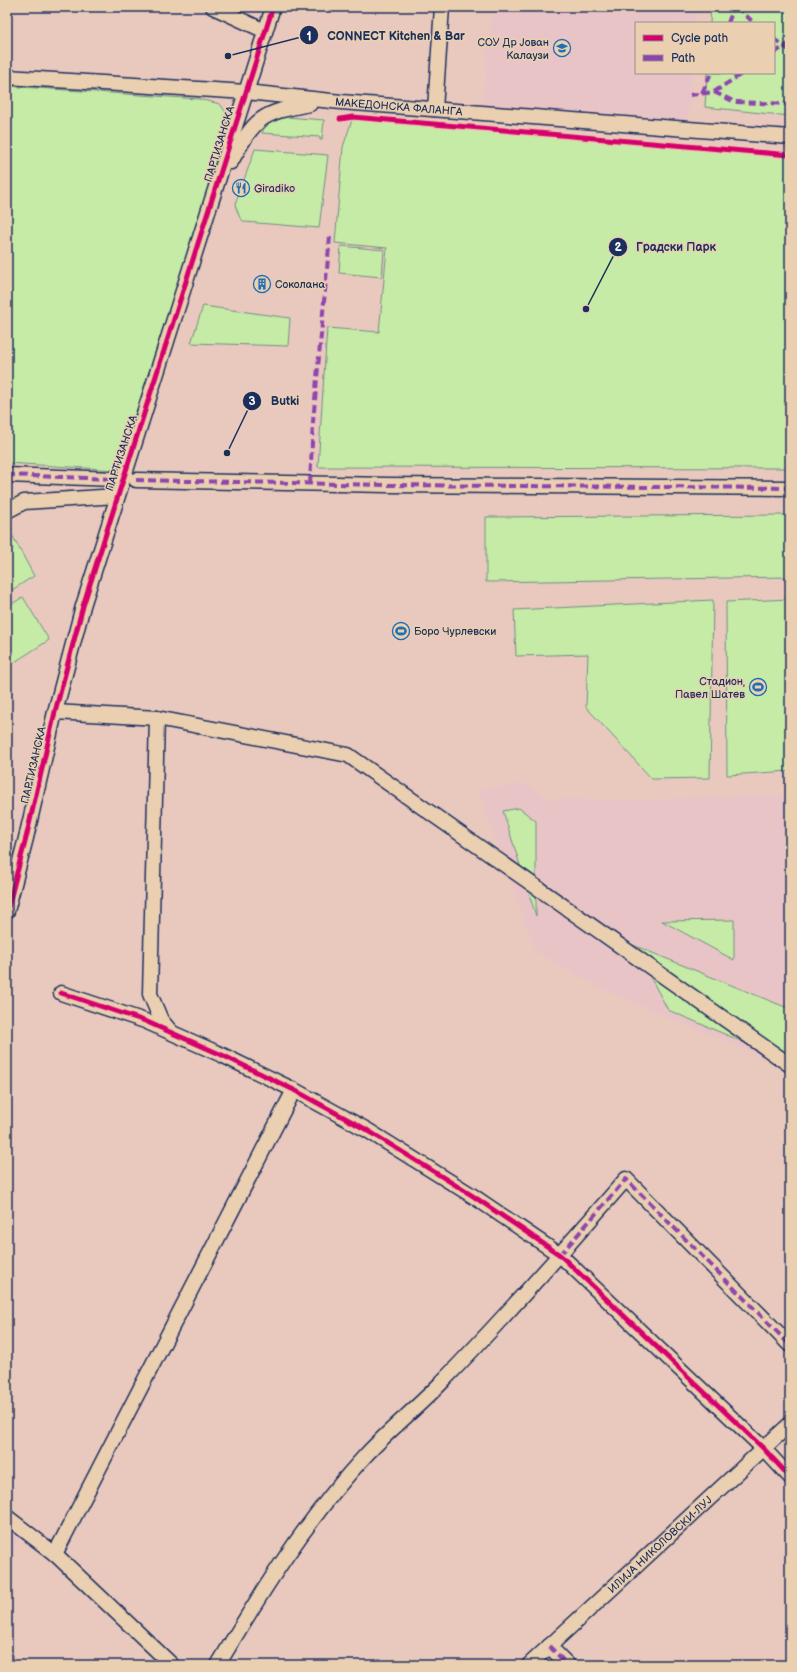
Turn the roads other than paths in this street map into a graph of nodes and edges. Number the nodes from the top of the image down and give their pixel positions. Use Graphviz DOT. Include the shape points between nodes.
graph roads {
  1 [pos="213,7"];
  2 [pos="273,7"];
  3 [pos="442,7"];
  4 [pos="265,31"];
  5 [pos="7,77"];
  6 [pos="246,92"];
  7 [pos="325,101"];
  8 [pos="435,109"];
  9 [pos="790,137"];
  10 [pos="215,192"];
  11 [pos="7,475"];
  12 [pos="114,479"];
  13 [pos="136,480"];
  14 [pos="790,488"];
  15 [pos="117,496"];
  16 [pos="7,511"];
  17 [pos="55,712"];
  18 [pos="157,718"];
  19 [pos="7,910"];
  20 [pos="61,993"];
  21 [pos="173,1033"];
  22 [pos="790,1065"];
  23 [pos="294,1090"];
  24 [pos="560,1255"];
  25 [pos="790,1345"];
  26 [pos="790,1424"];
  27 [pos="763,1448"];
  28 [pos="790,1477"];
  29 [pos="7,1517"];
  30 [pos="55,1554"];
  31 [pos="549,1646"];
  32 [pos="172,1665"];
  33 [pos="218,1665"];
  34 [pos="528,1665"];
  35 [pos="568,1665"];
  1 -- 4 [label="street"];
  2 -- 4 [label="street, ПАРТИЗАНСКА"];
  3 -- 8 [label="street"];
  4 -- 6 [label="street, ПАРТИЗАНСКА"];
  5 -- 6 [label="street, МАКЕДОНСКА ФАЛАНГА"];
  6 -- 7 [label="street, МАКЕДОНСКА ФАЛАНГА"];
  6 -- 10 [label="street, ПАРТИЗАНСКА"];
  7 -- 8 [label="street, МАКЕДОНСКА ФАЛАНГА"];
  7 -- 10 [label="street" via="281,109 259,119 247,132"];
  8 -- 9 [label="street, МАКЕДОНСКА ФАЛАНГА"];
  10 -- 15 [label="street, ПАРТИЗАНСКА"];
  11 -- 12 [label="street"];
  13 -- 14 [label="street"];
  15 -- 16 [label="street" via="24,502"];
  15 -- 17 [label="street, ПАРТИЗАНСКА" via="83,606"];
  17 -- 18 [label="street"];
  17 -- 19 [label="street, ПАРТИЗАНСКА"];
  18 -- 21 [label="street" via="150,994 161,1020"];
  18 -- 22 [label="street" via="348,755"];
  20 -- 21 [label="street"];
  21 -- 23 [label="street"];
  23 -- 24 [label="street" via="367,1130 467,1192"];
  23 -- 30 [label="street"];
  24 -- 25 [label="street" via="626,1178"];
  24 -- 27 [label="street"];
  24 -- 33 [label="street" via="441,1384 365,1455 301,1535"];
  26 -- 27 [label="street, ИЛИЈА НИКОЛОВСКИ-ЛУЈ"];
  27 -- 28 [label="street"];
  27 -- 31 [label="street, ИЛИЈА НИКОЛОВСКИ-ЛУЈ"];
  29 -- 30 [label="street"];
  30 -- 32 [label="street"];
  31 -- 34 [label="street, ИЛИЈА НИКОЛОВСКИ-ЛУЈ"];
  31 -- 35 [label="street"];
}
